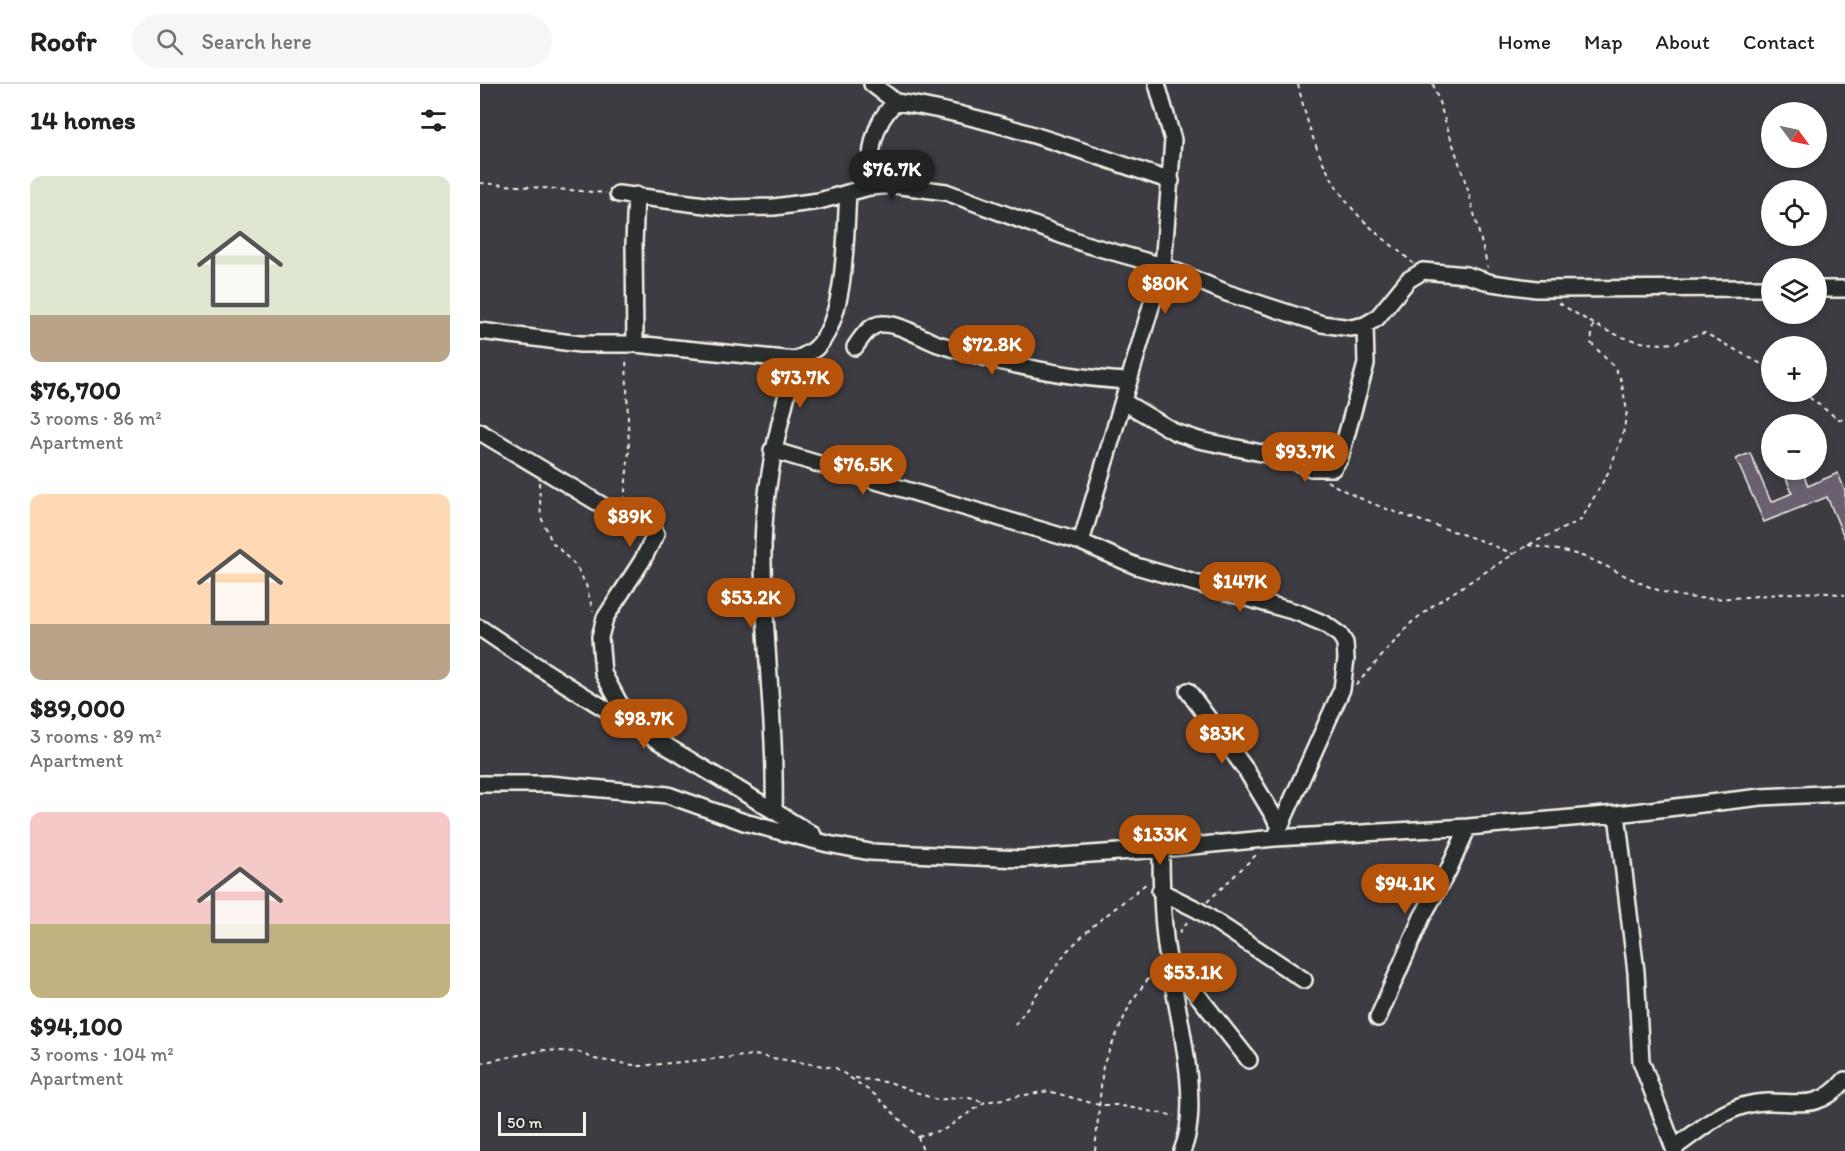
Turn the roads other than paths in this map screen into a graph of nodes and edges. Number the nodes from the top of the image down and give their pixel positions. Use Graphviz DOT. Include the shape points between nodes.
graph roads {
  1 [pos="872,84"];
  2 [pos="1157,84"];
  3 [pos="896,102"];
  4 [pos="1171,181"];
  5 [pos="869,187"];
  6 [pos="848,193"];
  7 [pos="618,194"];
  8 [pos="636,195"];
  9 [pos="1163,266"];
  10 [pos="1761,288"];
  11 [pos="1827,289"];
  12 [pos="1845,289"];
  13 [pos="1365,325"];
  14 [pos="480,331"];
  15 [pos="630,344"];
  16 [pos="855,347"];
  17 [pos="796,360"];
  18 [pos="1129,381"];
  19 [pos="1124,402"];
  20 [pos="480,432"];
  21 [pos="772,450"];
  22 [pos="1081,542"];
  23 [pos="480,628"];
  24 [pos="1188,691"];
  25 [pos="629,721"];
  26 [pos="480,784"];
  27 [pos="1845,793"];
  28 [pos="774,811"];
  29 [pos="1617,814"];
  30 [pos="1468,828"];
  31 [pos="1277,831"];
  32 [pos="828,844"];
  33 [pos="1161,849"];
  34 [pos="1160,891"];
  35 [pos="1171,968"];
  36 [pos="1304,980"];
  37 [pos="1378,1018"];
  38 [pos="1249,1060"];
  39 [pos="1845,1080"];
  40 [pos="1675,1149"];
  41 [pos="1182,1151"];
  1 -- 3 [label="street"];
  2 -- 4 [label="street" via="1173,140"];
  3 -- 4 [label="street" via="927,106 1017,130"];
  3 -- 5 [label="street" via="878,125 870,158"];
  4 -- 9 [label="street"];
  5 -- 6 [label="street"];
  5 -- 9 [label="street" via="893,185 946,192 1084,244"];
  6 -- 8 [label="street" via="774,207 729,208"];
  6 -- 17 [label="street" via="835,313 816,348"];
  7 -- 8 [label="street"];
  8 -- 15 [label="street"];
  9 -- 13 [label="street" via="1227,293 1322,324 1351,328"];
  9 -- 18 [label="street"];
  10 -- 13 [label="street" via="1536,289 1423,271 1408,280 1377,318"];
  11 -- 12 [label="street"];
  13 -- 19 [label="street" via="1366,364 1340,458 1333,468 1311,468 1290,459 1199,440 1175,432"];
  14 -- 15 [label="street" via="580,344"];
  15 -- 17 [label="street"];
  16 -- 18 [label="street" via="868,330 879,323 889,324 937,344 998,360"];
  17 -- 21 [label="street"];
  18 -- 19 [label="street"];
  19 -- 22 [label="street"];
  20 -- 25 [label="street" via="605,507 648,524 656,534 605,618 600,637 603,673"];
  21 -- 22 [label="street"];
  21 -- 28 [label="street" via="763,560 776,753"];
  22 -- 31 [label="street" via="1136,566 1299,613 1340,635 1345,643 1342,689"];
  23 -- 25 [label="street" via="549,676"];
  24 -- 31 [label="street" via="1246,770"];
  25 -- 28 [label="street"];
  26 -- 32 [label="street" via="548,784 668,795 744,822"];
  27 -- 29 [label="street" via="1761,796"];
  28 -- 32 [label="street"];
  29 -- 30 [label="street"];
  29 -- 40 [label="street" via="1636,972 1641,1061"];
  30 -- 31 [label="street"];
  30 -- 37 [label="street" via="1422,917"];
  31 -- 33 [label="street"];
  32 -- 33 [label="street" via="870,852 1020,859"];
  33 -- 34 [label="street"];
  34 -- 35 [label="street"];
  34 -- 36 [label="street" via="1198,910"];
  35 -- 38 [label="street" via="1188,982"];
  35 -- 41 [label="street" via="1190,1118 1189,1135"];
  39 -- 40 [label="street" via="1830,1096 1814,1103 1769,1101 1746,1105 1715,1119"];
}
